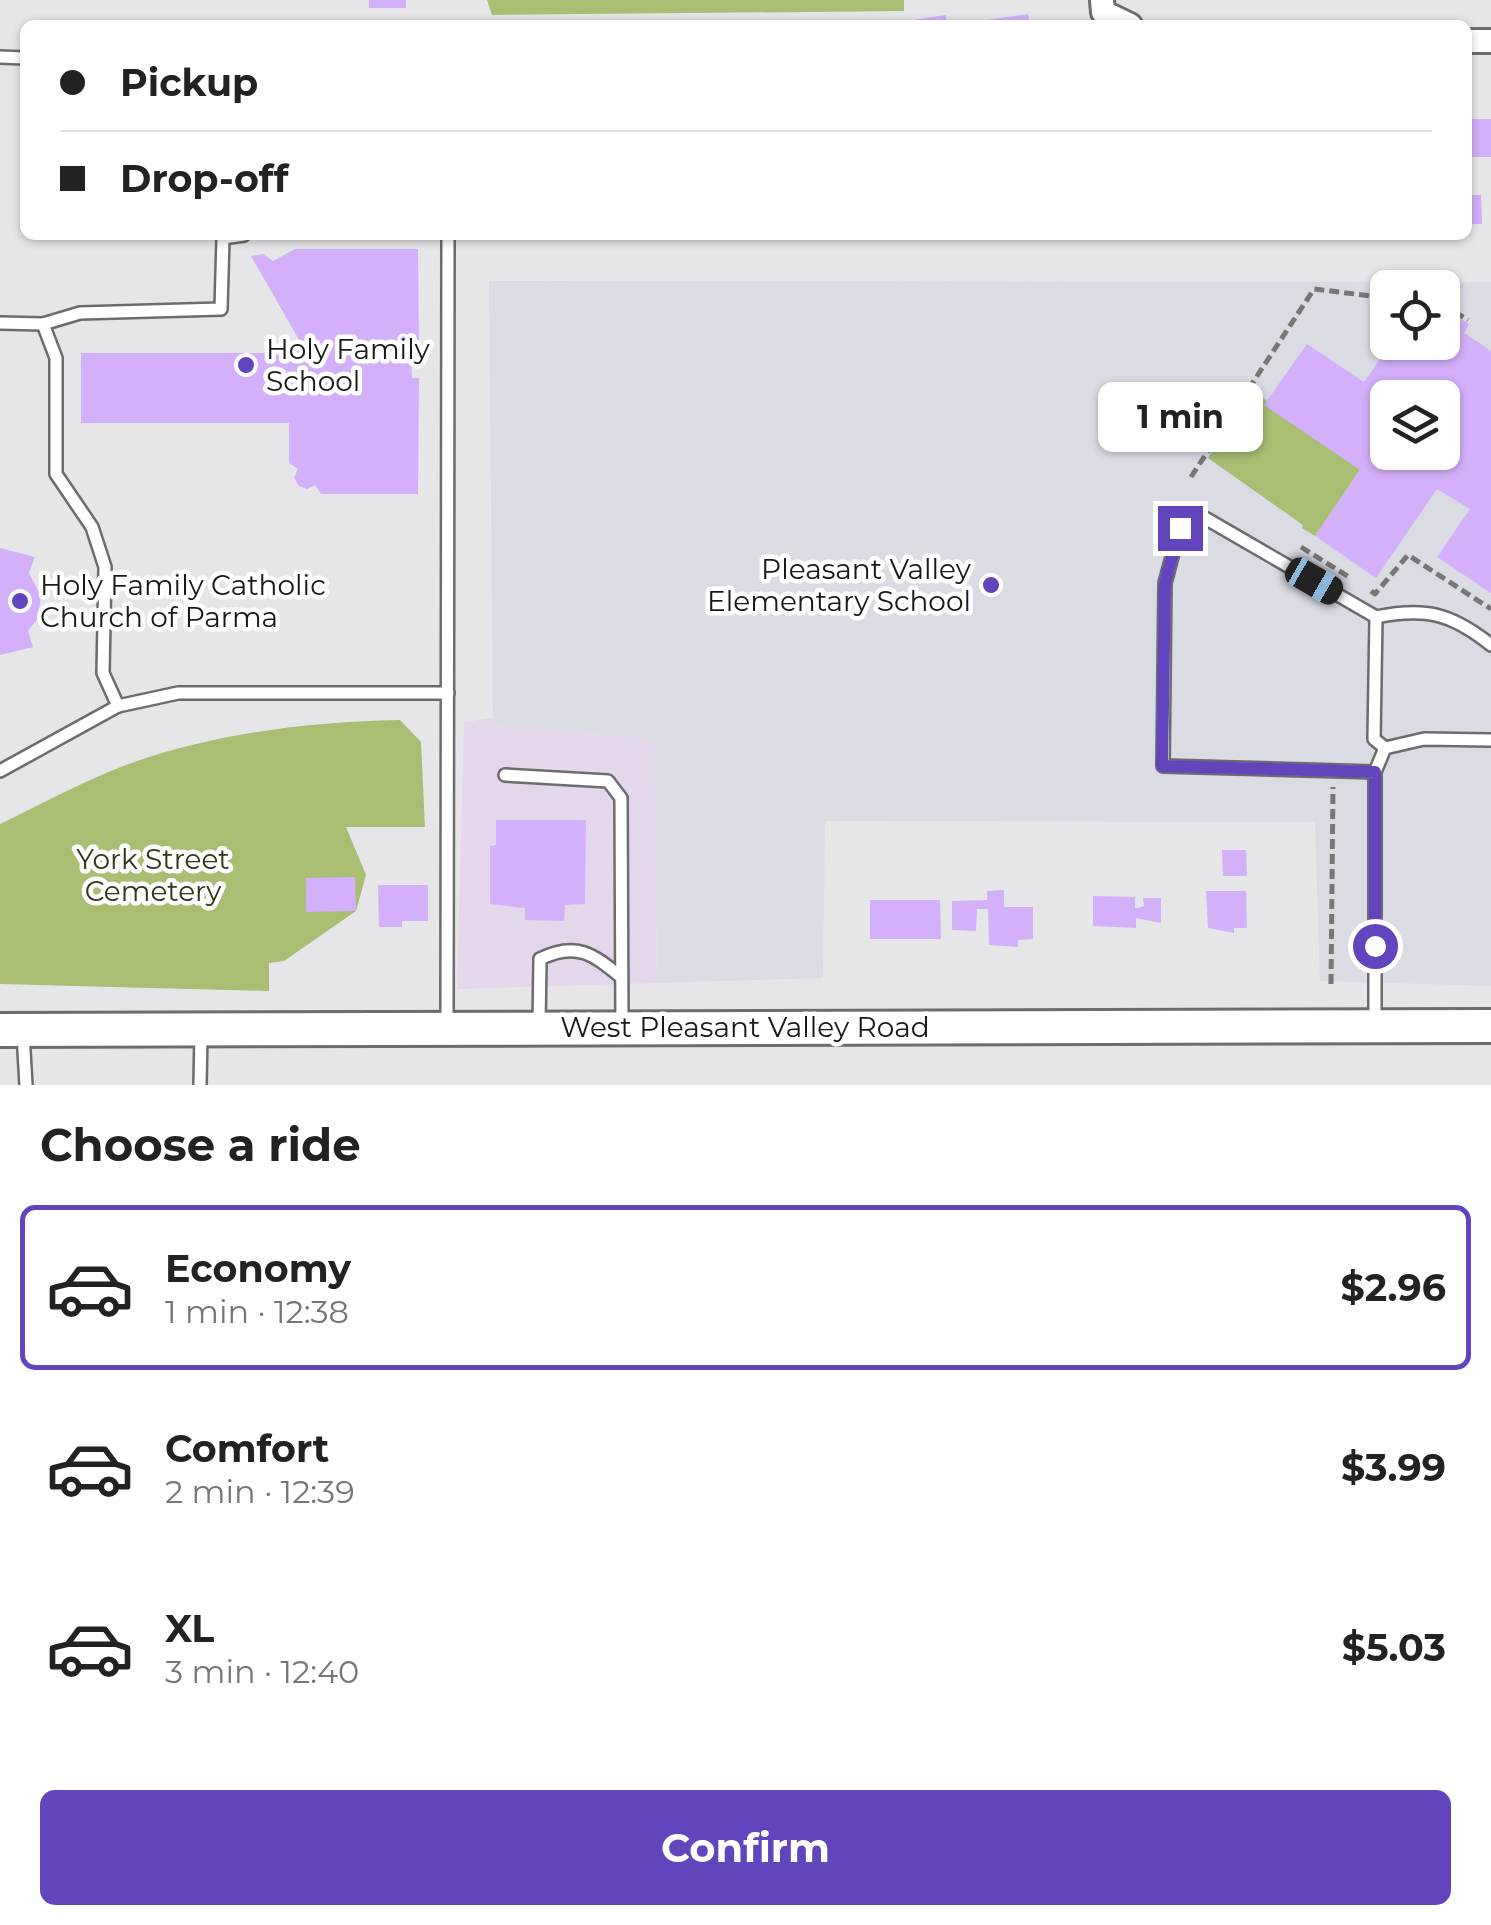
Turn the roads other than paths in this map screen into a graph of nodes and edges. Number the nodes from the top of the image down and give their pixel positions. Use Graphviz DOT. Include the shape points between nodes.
graph roads {
  1 [pos="223,240"];
  2 [pos="448,240"];
  3 [pos="0,323"];
  4 [pos="43,324"];
  5 [pos="1376,618"];
  6 [pos="1491,645"];
  7 [pos="448,693"];
  8 [pos="118,706"];
  9 [pos="1491,740"];
  10 [pos="1385,748"];
  11 [pos="0,771"];
  12 [pos="1375,772"];
  13 [pos="505,776"];
  14 [pos="622,977"];
  15 [pos="1376,1026"];
  16 [pos="1491,1026"];
  17 [pos="447,1027"];
  18 [pos="539,1027"];
  19 [pos="622,1027"];
  20 [pos="201,1028"];
  21 [pos="11,1030"];
  22 [pos="26,1085"];
  23 [pos="200,1085"];
  1 -- 4 [label="lane" via="221,309 80,312"];
  2 -- 7 [label="lane"];
  3 -- 4 [label="lane"];
  4 -- 8 [label="lane" via="56,358 56,474 92,528 104,567 103,673"];
  5 -- 6 [label="lane" via="1434,612"];
  5 -- 10 [label="lane" via="1374,739"];
  5 -- 12 [label="lane" via="1206,518 1180,528 1165,583 1162,766"];
  7 -- 8 [label="lane" via="178,693"];
  7 -- 17 [label="lane"];
  8 -- 11 [label="lane"];
  9 -- 10 [label="lane" via="1424,740"];
  10 -- 12 [label="lane"];
  12 -- 15 [label="lane"];
  13 -- 14 [label="lane" via="608,781 621,798"];
  14 -- 18 [label="lane" via="577,950 540,959"];
  14 -- 19 [label="lane"];
  15 -- 16 [label="main road, West Pleasant Valley Road"];
  15 -- 19 [label="main road, West Pleasant Valley Road"];
  17 -- 18 [label="main road, West Pleasant Valley Road"];
  17 -- 20 [label="main road, West Pleasant Valley Road"];
  18 -- 19 [label="main road, West Pleasant Valley Road"];
  20 -- 21 [label="main road, West Pleasant Valley Road"];
  20 -- 23 [label="lane"];
  21 -- 22 [label="lane"];
}
